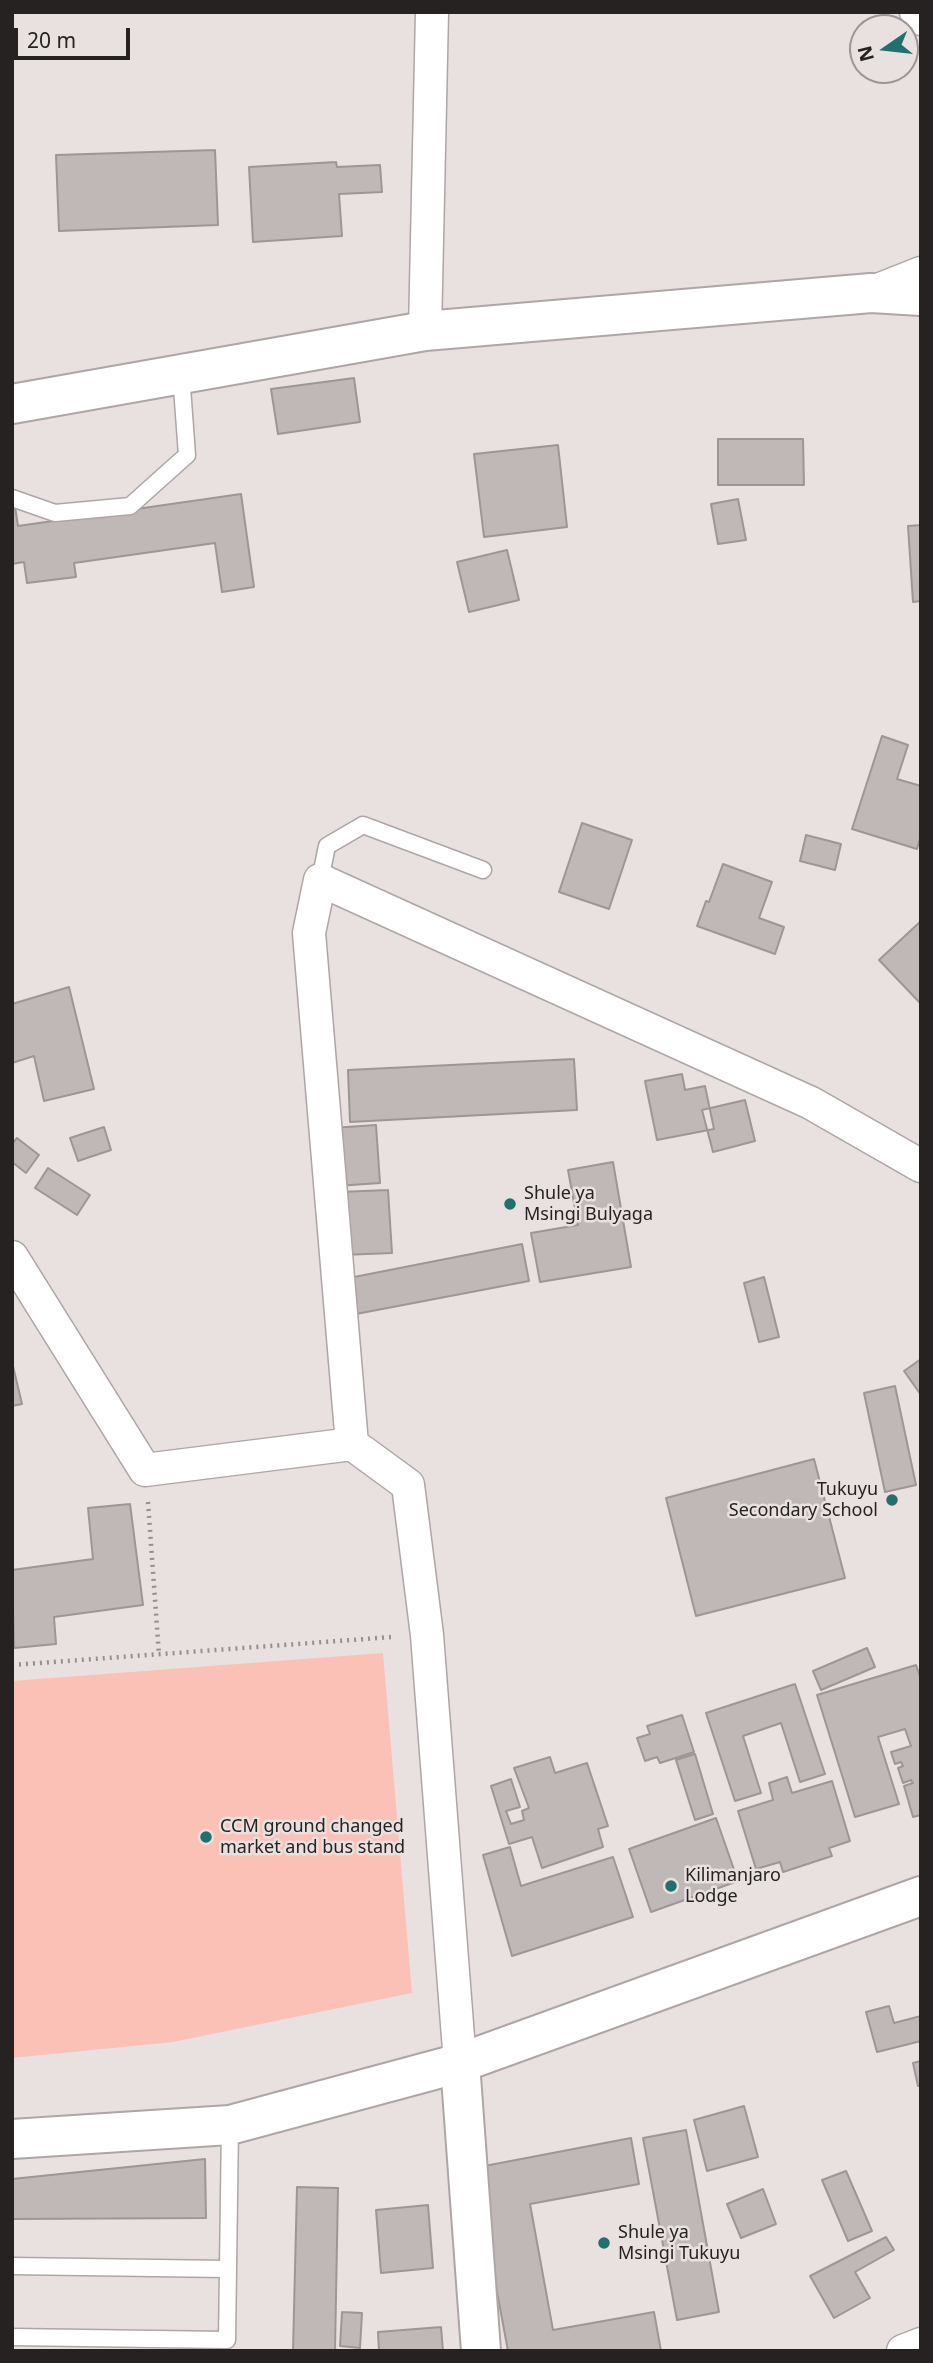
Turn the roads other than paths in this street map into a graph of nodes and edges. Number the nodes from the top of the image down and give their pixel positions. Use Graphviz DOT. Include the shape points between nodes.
graph roads {
  1 [pos="432,12"];
  2 [pos="916,12"];
  3 [pos="921,19"];
  4 [pos="921,273"];
  5 [pos="871,293"];
  6 [pos="921,296"];
  7 [pos="425,331"];
  8 [pos="181,374"];
  9 [pos="12,404"];
  10 [pos="12,498"];
  11 [pos="483,870"];
  12 [pos="320,880"];
  13 [pos="921,1166"];
  14 [pos="12,1257"];
  15 [pos="352,1444"];
  16 [pos="921,1896"];
  17 [pos="460,2063"];
  18 [pos="230,2125"];
  19 [pos="12,2139"];
  20 [pos="12,2266"];
  21 [pos="227,2269"];
  22 [pos="12,2337"];
  23 [pos="921,2344"];
  24 [pos="481,2351"];
  25 [pos="903,2351"];
  1 -- 7 [label="street"];
  2 -- 3 [label="street"];
  4 -- 5 [label="street"];
  5 -- 6 [label="main road"];
  5 -- 7 [label="main road"];
  7 -- 8 [label="main road"];
  8 -- 9 [label="main road"];
  8 -- 10 [label="lane" via="187,455 130,506 55,513"];
  11 -- 12 [label="lane" via="363,825 327,846"];
  12 -- 13 [label="street" via="811,1103"];
  12 -- 15 [label="street" via="309,933"];
  14 -- 15 [label="street" via="145,1470"];
  15 -- 17 [label="street" via="408,1485 427,1635"];
  16 -- 17 [label="main road"];
  17 -- 18 [label="main road"];
  17 -- 24 [label="main road"];
  18 -- 19 [label="main road"];
  18 -- 21 [label="lane"];
  20 -- 21 [label="lane"];
  21 -- 22 [label="lane" via="227,2340"];
  23 -- 25 [label="street"];
}
